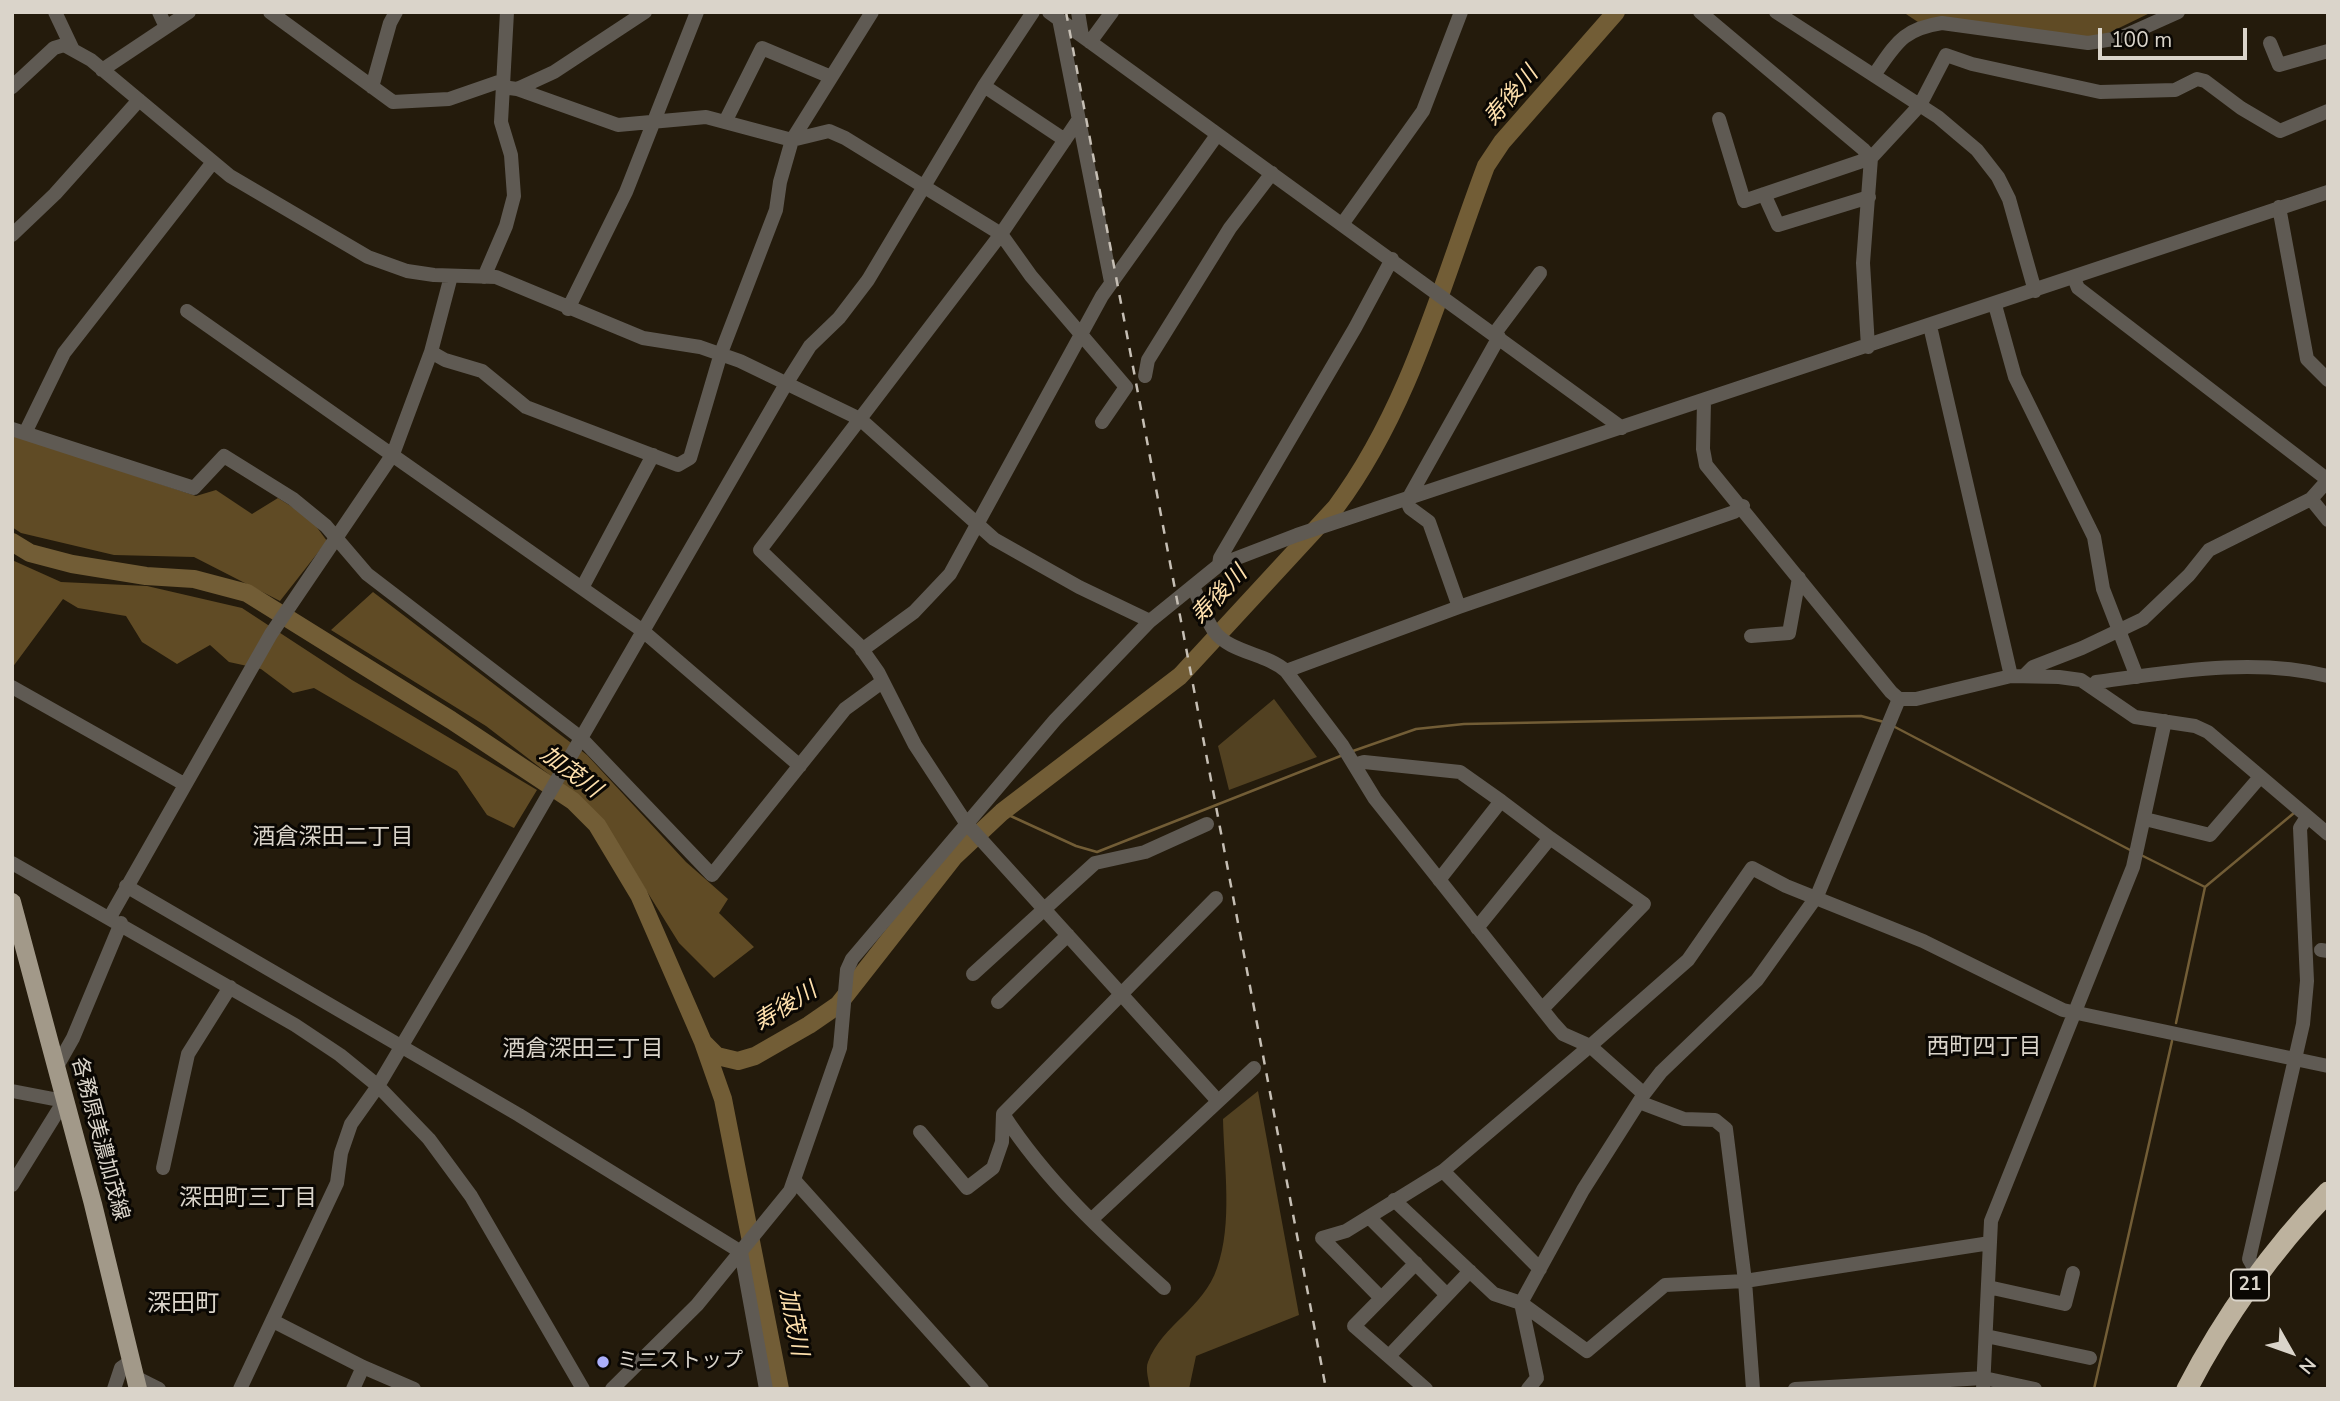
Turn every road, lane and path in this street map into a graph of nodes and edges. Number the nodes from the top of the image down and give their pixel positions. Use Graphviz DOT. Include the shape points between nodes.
graph roads {
  1 [pos="55,12"];
  2 [pos="159,12"];
  3 [pos="189,12"];
  4 [pos="270,12"];
  5 [pos="396,12"];
  6 [pos="508,12"];
  7 [pos="645,12"];
  8 [pos="696,12"];
  9 [pos="872,12"];
  10 [pos="1033,12"];
  11 [pos="1078,12"];
  12 [pos="1112,12"];
  13 [pos="1461,12"];
  14 [pos="1700,12"];
  15 [pos="1776,12"];
  16 [pos="2178,12"];
  17 [pos="1054,16"];
  18 [pos="166,27"];
  19 [pos="1086,39"];
  20 [pos="2270,43"];
  21 [pos="73,50"];
  22 [pos="2328,51"];
  23 [pos="102,70"];
  24 [pos="1874,75"];
  25 [pos="831,77"];
  26 [pos="507,86"];
  27 [pos="984,86"];
  28 [pos="12,87"];
  29 [pos="372,87"];
  30 [pos="139,100"];
  31 [pos="1920,105"];
  32 [pos="2328,111"];
  33 [pos="1719,119"];
  34 [pos="725,122"];
  35 [pos="1077,122"];
  36 [pos="651,124"];
  37 [pos="1217,135"];
  38 [pos="792,140"];
  39 [pos="1065,140"];
  40 [pos="1871,158"];
  41 [pos="213,162"];
  42 [pos="1272,173"];
  43 [pos="923,186"];
  44 [pos="2328,192"];
  45 [pos="1764,194"];
  46 [pos="1869,197"];
  47 [pos="2279,207"];
  48 [pos="1343,223"];
  49 [pos="1001,234"];
  50 [pos="12,235"];
  51 [pos="1392,259"];
  52 [pos="1541,274"];
  53 [pos="451,275"];
  54 [pos="484,277"];
  55 [pos="2074,278"];
  56 [pos="1111,282"];
  57 [pos="2035,291"];
  58 [pos="1994,305"];
  59 [pos="568,309"];
  60 [pos="187,311"];
  61 [pos="1930,326"];
  62 [pos="1080,335"];
  63 [pos="1497,335"];
  64 [pos="1868,346"];
  65 [pos="431,352"];
  66 [pos="721,354"];
  67 [pos="1145,376"];
  68 [pos="2328,380"];
  69 [pos="786,384"];
  70 [pos="1703,401"];
  71 [pos="860,419"];
  72 [pos="1102,422"];
  73 [pos="1622,428"];
  74 [pos="19,430"];
  75 [pos="393,454"];
  76 [pos="653,455"];
  77 [pos="2328,480"];
  78 [pos="2311,499"];
  79 [pos="1407,501"];
  80 [pos="1742,506"];
  81 [pos="2328,520"];
  82 [pos="977,527"];
  83 [pos="336,537"];
  84 [pos="1219,565"];
  85 [pos="1799,578"];
  86 [pos="1193,586"];
  87 [pos="582,588"];
  88 [pos="1459,607"];
  89 [pos="1150,621"];
  90 [pos="2119,630"];
  91 [pos="643,631"];
  92 [pos="1751,636"];
  93 [pos="862,650"];
  94 [pos="1286,671"];
  95 [pos="2018,676"];
  96 [pos="2328,676"];
  97 [pos="2137,677"];
  98 [pos="883,682"];
  99 [pos="12,687"];
  100 [pos="2092,687"];
  101 [pos="1899,699"];
  102 [pos="2165,721"];
  103 [pos="582,738"];
  104 [pos="1350,758"];
  105 [pos="800,766"];
  106 [pos="2260,777"];
  107 [pos="184,784"];
  108 [pos="1501,801"];
  109 [pos="2307,817"];
  110 [pos="2145,819"];
  111 [pos="1207,824"];
  112 [pos="968,825"];
  113 [pos="2328,834"];
  114 [pos="1550,838"];
  115 [pos="12,863"];
  116 [pos="1439,880"];
  117 [pos="126,886"];
  118 [pos="1817,897"];
  119 [pos="1216,898"];
  120 [pos="12,902"];
  121 [pos="1044,908"];
  122 [pos="115,920"];
  123 [pos="1476,928"];
  124 [pos="1068,935"];
  125 [pos="973,974"];
  126 [pos="230,987"];
  127 [pos="1122,994"];
  128 [pos="998,1002"];
  129 [pos="1542,1009"];
  130 [pos="2075,1011"];
  131 [pos="401,1046"];
  132 [pos="1590,1046"];
  133 [pos="2295,1059"];
  134 [pos="2328,1066"];
  135 [pos="56,1068"];
  136 [pos="1254,1068"];
  137 [pos="378,1086"];
  138 [pos="12,1091"];
  139 [pos="1641,1098"];
  140 [pos="64,1101"];
  141 [pos="1218,1101"];
  142 [pos="1003,1114"];
  143 [pos="920,1132"];
  144 [pos="163,1168"];
  145 [pos="1443,1171"];
  146 [pos="795,1181"];
  147 [pos="12,1185"];
  148 [pos="2328,1192"];
  149 [pos="1394,1200"];
  150 [pos="2328,1210"];
  151 [pos="1368,1217"];
  152 [pos="1092,1219"];
  153 [pos="1990,1243"];
  154 [pos="743,1249"];
  155 [pos="1416,1264"];
  156 [pos="1540,1269"];
  157 [pos="1470,1271"];
  158 [pos="2073,1273"];
  159 [pos="2257,1273"];
  160 [pos="1745,1281"];
  161 [pos="1988,1287"];
  162 [pos="1164,1288"];
  163 [pos="1447,1295"];
  164 [pos="1381,1298"];
  165 [pos="1521,1303"];
  166 [pos="273,1321"];
  167 [pos="1986,1336"];
  168 [pos="1389,1356"];
  169 [pos="2090,1358"];
  170 [pos="363,1367"];
  171 [pos="135,1376"];
  172 [pos="1983,1383"];
  173 [pos="1832,1388"];
  174 [pos="114,1389"];
  175 [pos="159,1389"];
  176 [pos="240,1389"];
  177 [pos="353,1389"];
  178 [pos="414,1389"];
  179 [pos="583,1389"];
  180 [pos="612,1389"];
  181 [pos="766,1389"];
  182 [pos="982,1389"];
  183 [pos="1426,1389"];
  184 [pos="1528,1389"];
  185 [pos="1753,1389"];
  186 [pos="1795,1389"];
  187 [pos="2035,1389"];
  188 [pos="2187,1389"];
  189 [pos="2203,1389"];
  1 -- 21 [label="street"];
  2 -- 18 [label="street"];
  3 -- 18 [label="street"];
  4 -- 29 [label="street"];
  5 -- 29 [label="street"];
  6 -- 26 [label="street"];
  7 -- 26 [label="street" via="554,72"];
  8 -- 36 [label="street"];
  9 -- 25 [label="street"];
  10 -- 27 [label="street"];
  11 -- 19 [label="street"];
  12 -- 19 [label="street"];
  13 -- 48 [label="street" via="1423,111"];
  14 -- 40 [label="street"];
  15 -- 24 [label="street"];
  16 -- 24 [label="street" via="2120,38 2088,43 1942,23 1924,26 1906,33"];
  17 -- 19 [label="street"];
  17 -- 35 [label="street"];
  18 -- 23 [label="street"];
  19 -- 37 [label="street"];
  20 -- 22 [label="street" via="2279,65"];
  21 -- 23 [label="street"];
  21 -- 28 [label="street" via="54,48"];
  23 -- 30 [label="street"];
  24 -- 31 [label="street"];
  25 -- 34 [label="street" via="762,48"];
  25 -- 38 [label="street"];
  26 -- 29 [label="street" via="413,103 393,102"];
  26 -- 36 [label="street" via="618,125"];
  26 -- 54 [label="street" via="501,122 511,155 514,196"];
  27 -- 39 [label="street"];
  27 -- 43 [label="street"];
  30 -- 41 [label="street"];
  30 -- 50 [label="street"];
  31 -- 32 [label="street" via="1946,55 2100,92 2175,90 2197,79 2280,131"];
  31 -- 40 [label="street"];
  31 -- 57 [label="street" via="1958,132 1997,177 2020,231"];
  33 -- 45 [label="street" via="1744,201"];
  34 -- 36 [label="street" via="706,117"];
  34 -- 38 [label="street"];
  35 -- 39 [label="street"];
  35 -- 56 [label="street"];
  36 -- 59 [label="street" via="626,192"];
  37 -- 42 [label="street"];
  37 -- 56 [label="street"];
  38 -- 43 [label="street" via="829,131"];
  38 -- 66 [label="street" via="776,210"];
  39 -- 49 [label="street"];
  40 -- 45 [label="street"];
  40 -- 46 [label="street"];
  41 -- 53 [label="street" via="368,257 407,271"];
  41 -- 74 [label="street" via="64,353"];
  42 -- 48 [label="street"];
  42 -- 67 [label="street" via="1203,270 1148,360"];
  43 -- 49 [label="street"];
  43 -- 69 [label="street" via="868,280 810,346"];
  44 -- 47 [label="street"];
  45 -- 46 [label="street" via="1778,225"];
  46 -- 64 [label="street" via="1863,263"];
  47 -- 55 [label="street"];
  47 -- 68 [label="street" via="2307,359"];
  48 -- 51 [label="street"];
  49 -- 62 [label="street"];
  49 -- 71 [label="street"];
  51 -- 63 [label="street"];
  51 -- 84 [label="street"];
  52 -- 63 [label="street"];
  53 -- 54 [label="street"];
  53 -- 65 [label="street"];
  54 -- 59 [label="street" via="496,277"];
  55 -- 57 [label="street"];
  55 -- 77 [label="street" via="2078,288"];
  56 -- 62 [label="street"];
  57 -- 58 [label="street"];
  58 -- 61 [label="street"];
  58 -- 90 [label="street" via="2015,377 2094,537 2103,589"];
  59 -- 66 [label="street" via="643,338"];
  60 -- 75 [label="street"];
  61 -- 64 [label="street"];
  61 -- 95 [label="street"];
  62 -- 72 [label="street" via="1126,387"];
  62 -- 82 [label="street"];
  63 -- 73 [label="street"];
  63 -- 79 [label="street"];
  64 -- 70 [label="street"];
  65 -- 75 [label="street"];
  65 -- 76 [label="street" via="482,371 526,407"];
  66 -- 69 [label="street"];
  66 -- 76 [label="street" via="690,458 678,466"];
  69 -- 71 [label="street"];
  69 -- 91 [label="street"];
  70 -- 73 [label="street"];
  70 -- 80 [label="street" via="1706,465"];
  71 -- 82 [label="street"];
  71 -- 93 [label="street" via="760,550"];
  73 -- 79 [label="street"];
  74 -- 83 [label="street" via="194,488 224,456 293,499"];
  75 -- 83 [label="street"];
  75 -- 87 [label="street"];
  76 -- 87 [label="street"];
  77 -- 78 [label="street"];
  78 -- 81 [label="street"];
  78 -- 90 [label="street" via="2209,550 2143,618"];
  79 -- 84 [label="street"];
  79 -- 88 [label="street" via="1429,522"];
  80 -- 85 [label="street"];
  80 -- 88 [label="street"];
  82 -- 89 [label="street" via="1079,587"];
  82 -- 93 [label="street" via="950,574 914,612"];
  83 -- 103 [label="street" via="367,574"];
  83 -- 107 [label="street" via="271,634"];
  84 -- 86 [label="street"];
  85 -- 92 [label="street" via="1789,633"];
  85 -- 101 [label="street"];
  86 -- 89 [label="street"];
  86 -- 94 [label="street" via="1218,635"];
  87 -- 91 [label="street"];
  88 -- 94 [label="street"];
  89 -- 112 [label="street" via="1055,720"];
  90 -- 95 [label="street"];
  90 -- 97 [label="street"];
  91 -- 103 [label="street"];
  91 -- 105 [label="street"];
  93 -- 98 [label="street"];
  94 -- 104 [label="street"];
  95 -- 100 [label="street" via="2081,680"];
  95 -- 101 [label="street"];
  96 -- 97 [label="street" via="2286,667"];
  97 -- 100 [label="street" via="2096,682"];
  98 -- 105 [label="street" via="845,709"];
  98 -- 112 [label="street" via="915,745"];
  99 -- 107 [label="street"];
  100 -- 102 [label="street" via="2135,717"];
  101 -- 118 [label="street"];
  102 -- 106 [label="street" via="2208,732"];
  102 -- 110 [label="street"];
  103 -- 105 [label="street" via="712,875"];
  103 -- 131 [label="street"];
  104 -- 108 [label="street" via="1460,772"];
  104 -- 116 [label="street" via="1375,799"];
  106 -- 109 [label="street"];
  106 -- 110 [label="street" via="2210,835"];
  107 -- 117 [label="street"];
  108 -- 114 [label="street"];
  108 -- 116 [label="street"];
  109 -- 113 [label="street"];
  109 -- 133 [label="street" via="2300,828 2307,981"];
  110 -- 130 [label="street" via="2137,853"];
  111 -- 121 [label="street" via="1145,852 1095,863"];
  112 -- 121 [label="street"];
  112 -- 146 [label="street" via="852,958 840,1048"];
  114 -- 123 [label="street"];
  114 -- 129 [label="street" via="1644,904"];
  115 -- 122 [label="street"];
  116 -- 123 [label="street"];
  117 -- 122 [label="street"];
  117 -- 131 [label="street"];
  118 -- 130 [label="street" via="1923,941 2063,1010"];
  118 -- 132 [label="street" via="1752,868 1688,960"];
  118 -- 139 [label="street" via="1757,980 1661,1072"];
  119 -- 127 [label="street"];
  120 -- 135 [label="main road, 各務原美濃加茂線"];
  121 -- 124 [label="street"];
  121 -- 125 [label="street"];
  122 -- 126 [label="street"];
  122 -- 135 [label="street" via="73,1038"];
  123 -- 129 [label="street"];
  124 -- 127 [label="street"];
  124 -- 128 [label="street"];
  126 -- 137 [label="street" via="329,1048"];
  126 -- 144 [label="street" via="188,1054"];
  127 -- 141 [label="street"];
  127 -- 142 [label="street"];
  129 -- 132 [label="street" via="1563,1034"];
  130 -- 133 [label="street"];
  130 -- 153 [label="street" via="1998,1203"];
  131 -- 137 [label="street"];
  131 -- 154 [label="street"];
  132 -- 139 [label="street"];
  132 -- 145 [label="street"];
  133 -- 134 [label="street"];
  133 -- 159 [label="street" via="2249,1259"];
  135 -- 140 [label="main road, 各務原美濃加茂線"];
  136 -- 141 [label="street"];
  137 -- 166 [label="street" via="351,1124 337,1184"];
  137 -- 179 [label="street" via="429,1139 471,1196"];
  138 -- 140 [label="street"];
  139 -- 156 [label="street"];
  139 -- 160 [label="street" via="1684,1119 1715,1120 1726,1129"];
  140 -- 147 [label="street"];
  140 -- 171 [label="main road, 各務原美濃加茂線"];
  141 -- 152 [label="street"];
  142 -- 143 [label="street" via="1002,1142 993,1168 967,1188"];
  142 -- 152 [label="street" via="1046,1171"];
  145 -- 149 [label="street"];
  145 -- 156 [label="street"];
  146 -- 154 [label="street"];
  146 -- 182 [label="street"];
  148 -- 159 [label="highway, 21"];
  149 -- 151 [label="street"];
  149 -- 157 [label="street"];
  150 -- 189 [label="highway, 21" via="2267,1282"];
  151 -- 155 [label="street"];
  151 -- 164 [label="street" via="1346,1231 1322,1238"];
  152 -- 162 [label="street"];
  153 -- 160 [label="street"];
  153 -- 161 [label="street"];
  154 -- 180 [label="street" via="697,1305"];
  154 -- 181 [label="street"];
  155 -- 163 [label="street"];
  155 -- 164 [label="street"];
  156 -- 165 [label="street"];
  157 -- 163 [label="street"];
  157 -- 165 [label="street" via="1494,1294"];
  158 -- 161 [label="street" via="2065,1304"];
  159 -- 188 [label="highway, 21"];
  160 -- 165 [label="street" via="1665,1285 1587,1351"];
  160 -- 185 [label="street"];
  161 -- 167 [label="street"];
  163 -- 168 [label="street"];
  164 -- 168 [label="street" via="1354,1326"];
  165 -- 184 [label="street" via="1537,1378"];
  166 -- 170 [label="street"];
  166 -- 176 [label="street"];
  167 -- 169 [label="street"];
  167 -- 172 [label="street"];
  168 -- 183 [label="street"];
  170 -- 177 [label="street"];
  170 -- 178 [label="street"];
  171 -- 174 [label="street" via="121,1368"];
  171 -- 175 [label="street"];
  172 -- 173 [label="street"];
  172 -- 187 [label="street"];
  173 -- 186 [label="street"];
}
